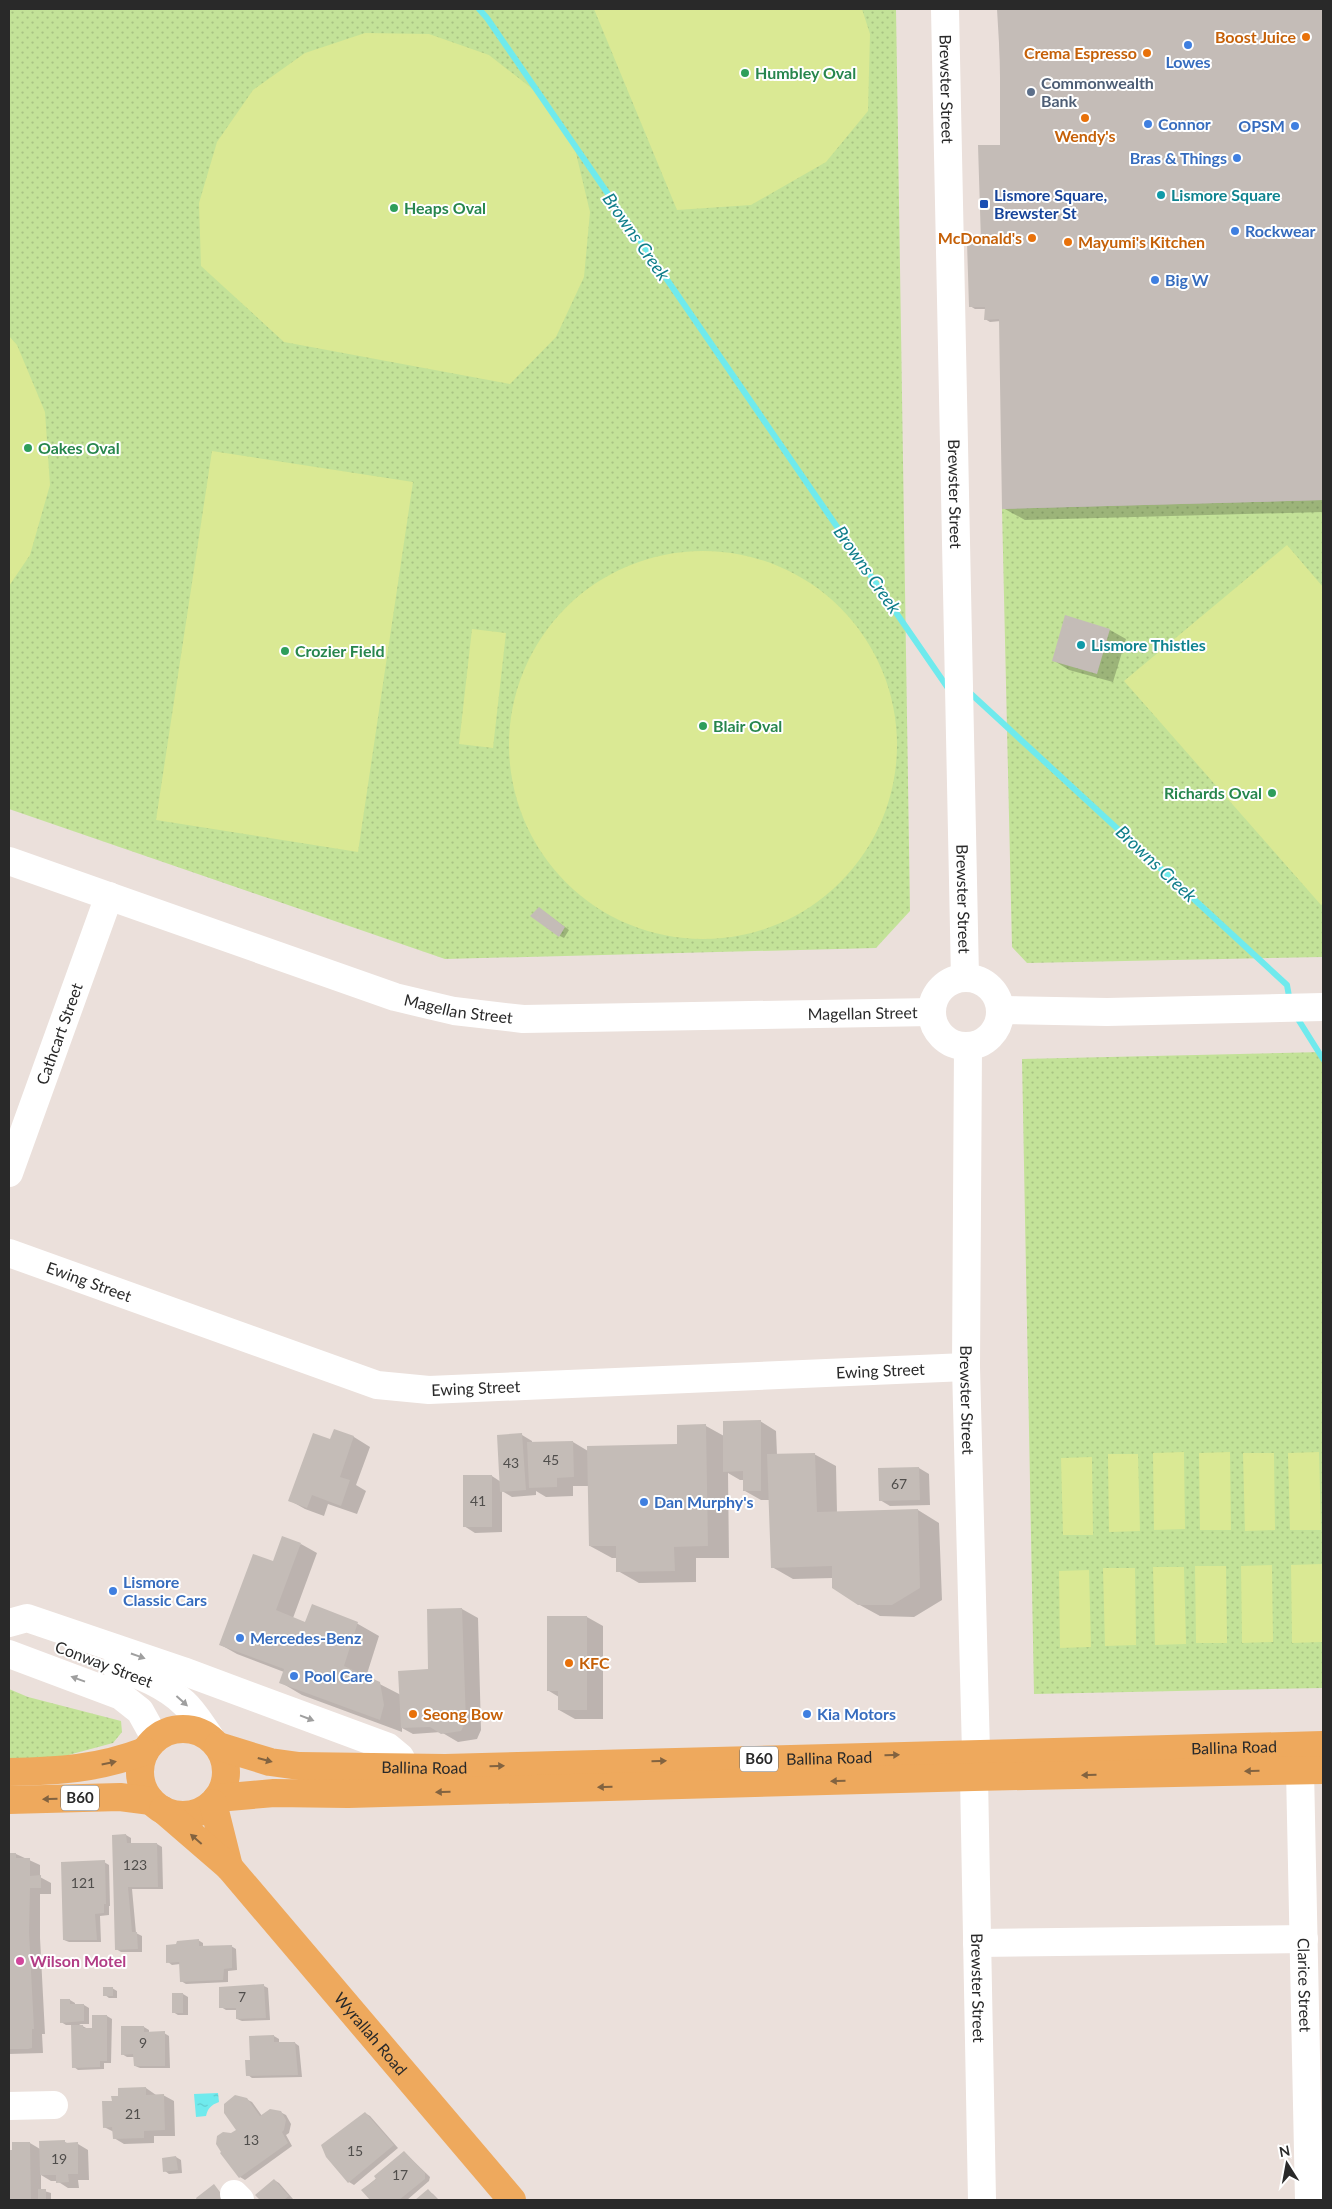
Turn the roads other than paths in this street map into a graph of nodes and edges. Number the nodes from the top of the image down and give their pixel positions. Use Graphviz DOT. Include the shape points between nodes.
graph roads {
  1 [pos="945,9"];
  2 [pos="9,860"];
  3 [pos="109,896"];
  4 [pos="965,978"];
  5 [pos="1302,1008"];
  6 [pos="1000,1010"];
  7 [pos="932,1012"];
  8 [pos="968,1046"];
  9 [pos="9,1173"];
  10 [pos="9,1253"];
  11 [pos="966,1367"];
  12 [pos="9,1623"];
  13 [pos="9,1628"];
  14 [pos="9,1654"];
  15 [pos="214,1741"];
  16 [pos="150,1745"];
  17 [pos="1323,1745"];
  18 [pos="975,1765"];
  19 [pos="406,1768"];
  20 [pos="1312,1770"];
  21 [pos="9,1772"];
  22 [pos="9,1800"];
  23 [pos="215,1801"];
  24 [pos="157,1805"];
  25 [pos="229,1867"];
  26 [pos="1304,1939"];
  27 [pos="977,1943"];
  28 [pos="54,2105"];
  29 [pos="9,2106"];
  30 [pos="512,2200"];
  31 [pos="982,2200"];
  32 [pos="1309,2200"];
  1 -- 4 [label="street, Brewster Street"];
  2 -- 3 [label="street, Magellan Street"];
  3 -- 7 [label="street, Magellan Street" via="395,997 454,1011 523,1019"];
  3 -- 9 [label="street, Cathcart Street"];
  4 -- 6 [label="street" via="987,985 996,996"];
  4 -- 7 [label="street" via="942,988"];
  5 -- 6 [label="street" via="1108,1012"];
  6 -- 8 [label="street" via="994,1032 983,1042"];
  7 -- 8 [label="street" via="933,1022 942,1037 950,1043"];
  8 -- 11 [label="street, Brewster Street"];
  10 -- 11 [label="street, Ewing Street" via="377,1385 400,1389"];
  11 -- 18 [label="street, Brewster Street"];
  12 -- 19 [label="street, one-way" via="27,1618 183,1671 388,1747 400,1757"];
  13 -- 15 [label="street, Conway Street, one-way" via="143,1676 186,1704"];
  16 -- 14 [label="street, Conway Street, one-way" via="140,1712 121,1696"];
  15 -- 16 [label="main road, B60" via="191,1729 178,1729 166,1732"];
  15 -- 19 [label="main road, Ballina Road / B60, one-way" via="270,1762 299,1766"];
  15 -- 23 [label="main road" via="225,1758 227,1768 223,1789"];
  21 -- 16 [label="main road, B60, one-way" via="87,1768 118,1762"];
  16 -- 24 [label="main road" via="140,1771 143,1787"];
  17 -- 18 [label="main road, Ballina Road / B60"];
  19 -- 18 [label="main road, Ballina Road / B60, one-way"];
  20 -- 18 [label="main road, Ballina Road / B60, one-way"];
  18 -- 23 [label="main road, Ballina Road / B60, one-way" via="348,1794 274,1793"];
  18 -- 27 [label="street, Brewster Street"];
  20 -- 26 [label="street, Clarice Street"];
  24 -- 22 [label="main road, B60, one-way" via="120,1797"];
  23 -- 24 [label="main road, B60" via="206,1809 185,1815"];
  23 -- 25 [label="main road, Wyrallah Road"];
  25 -- 24 [label="main road, Wyrallah Road, one-way"];
  25 -- 30 [label="main road, Wyrallah Road"];
  26 -- 27 [label="street"];
  26 -- 32 [label="street, Clarice Street"];
  27 -- 31 [label="street, Brewster Street"];
  28 -- 29 [label="street"];
}
